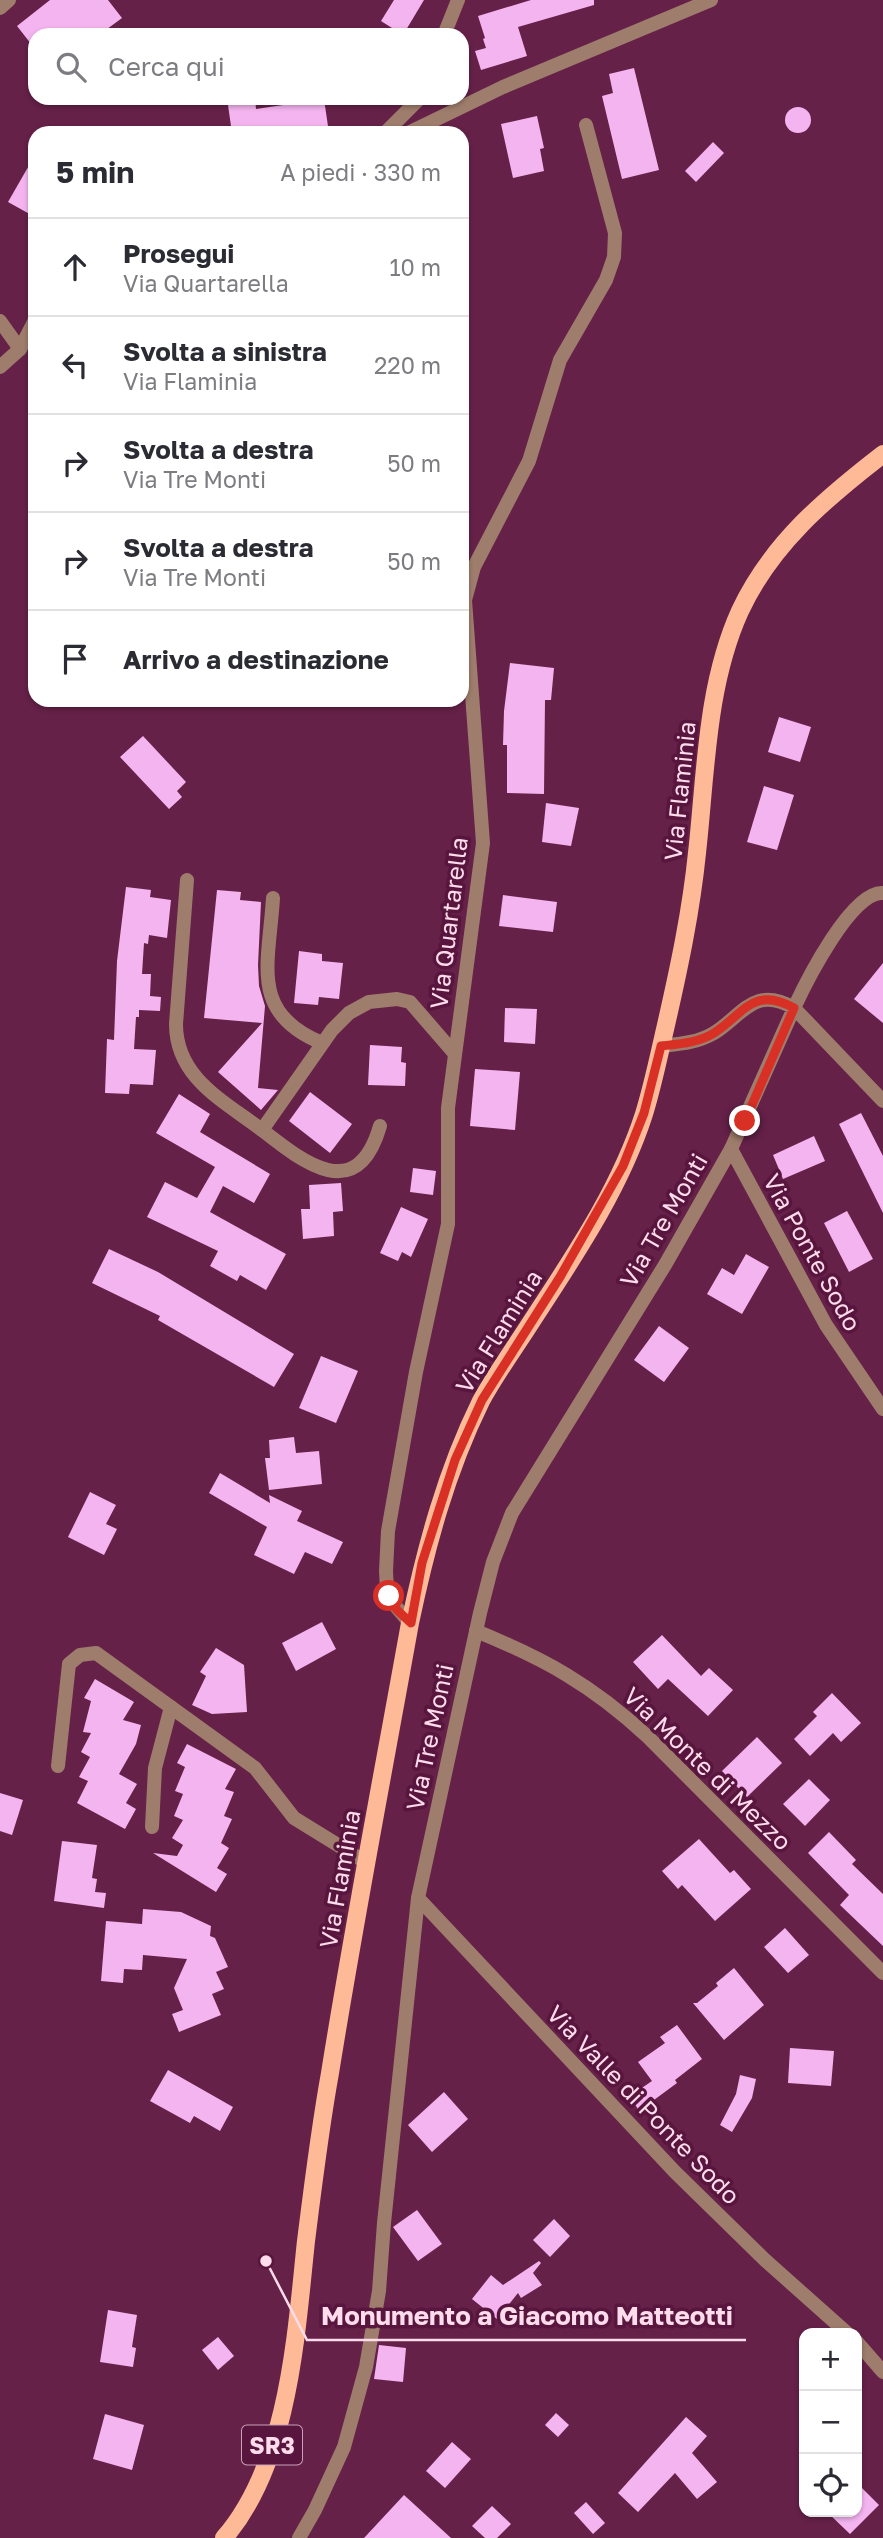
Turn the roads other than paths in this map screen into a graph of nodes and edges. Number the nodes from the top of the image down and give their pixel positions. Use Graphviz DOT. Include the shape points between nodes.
graph roads {
  1 [pos="9,0"];
  2 [pos="458,0"];
  3 [pos="711,0"];
  4 [pos="0,8"];
  5 [pos="447,28"];
  6 [pos="469,103"];
  7 [pos="413,105"];
  8 [pos="466,105"];
  9 [pos="586,125"];
  10 [pos="393,126"];
  11 [pos="422,126"];
  12 [pos="0,321"];
  13 [pos="28,334"];
  14 [pos="20,349"];
  15 [pos="0,367"];
  16 [pos="883,454"];
  17 [pos="469,585"];
  18 [pos="469,654"];
  19 [pos="187,880"];
  20 [pos="880,893"];
  21 [pos="273,898"];
  22 [pos="794,1008"];
  23 [pos="323,1043"];
  24 [pos="661,1046"];
  25 [pos="455,1055"];
  26 [pos="883,1101"];
  27 [pos="380,1126"];
  28 [pos="262,1130"];
  29 [pos="731,1149"];
  30 [pos="883,1409"];
  31 [pos="411,1623"];
  32 [pos="476,1631"];
  33 [pos="171,1707"];
  34 [pos="58,1766"];
  35 [pos="152,1827"];
  36 [pos="367,1863"];
  37 [pos="418,1898"];
  38 [pos="883,1973"];
  39 [pos="841,2328"];
  40 [pos="862,2349"];
  41 [pos="883,2372"];
  42 [pos="223,2538"];
  43 [pos="299,2538"];
  1 -- 4 [label="street"];
  2 -- 5 [label="street"];
  3 -- 6 [label="street"];
  7 -- 10 [label="street"];
  8 -- 11 [label="street"];
  9 -- 17 [label="street, Via Quartarella" via="615,233 614,257 603,286 560,360 528,461"];
  12 -- 14 [label="street"];
  13 -- 14 [label="street"];
  14 -- 15 [label="street"];
  16 -- 24 [label="main road, Via Flaminia / SR3" via="794,530 752,589 734,626 715,701 688,919"];
  18 -- 25 [label="street, Via Quartarella" via="483,842"];
  19 -- 28 [label="street" via="178,1048 195,1077"];
  20 -- 22 [label="street, Via Tre Monti" via="864,900 825,948"];
  21 -- 23 [label="street" via="268,976 273,1004 291,1027"];
  22 -- 24 [label="street" via="759,1000 703,1039"];
  22 -- 26 [label="street"];
  22 -- 29 [label="street, Via Tre Monti"];
  23 -- 25 [label="street" via="356,1008 376,1000 402,999 414,1005"];
  23 -- 28 [label="street"];
  24 -- 31 [label="main road, Via Flaminia / SR3" via="644,1113 623,1166 482,1400 455,1460 422,1563"];
  25 -- 31 [label="street, Via Quartarella" via="446,1130 448,1224 388,1531 387,1590"];
  27 -- 28 [label="street" via="368,1157 338,1170 304,1162"];
  29 -- 30 [label="street, Via Ponte Sodo" via="826,1325"];
  29 -- 32 [label="street, Via Tre Monti" via="512,1513 493,1562"];
  31 -- 36 [label="main road, Via Flaminia / SR3"];
  32 -- 37 [label="street, Via Tre Monti"];
  32 -- 38 [label="street, Via Monte di Mezzo" via="559,1668 624,1714"];
  33 -- 34 [label="street" via="96,1653 80,1655 69,1664"];
  33 -- 35 [label="street" via="155,1769"];
  33 -- 36 [label="street" via="255,1769 295,1818"];
  36 -- 42 [label="main road, Via Flaminia / SR3" via="322,2119 287,2386 269,2454 237,2520"];
  37 -- 39 [label="street, Via Valle di Ponte Sodo" via="683,2180"];
  37 -- 43 [label="street, Via Tre Monti" via="372,2340 344,2447"];
  40 -- 41 [label="street"];
}
